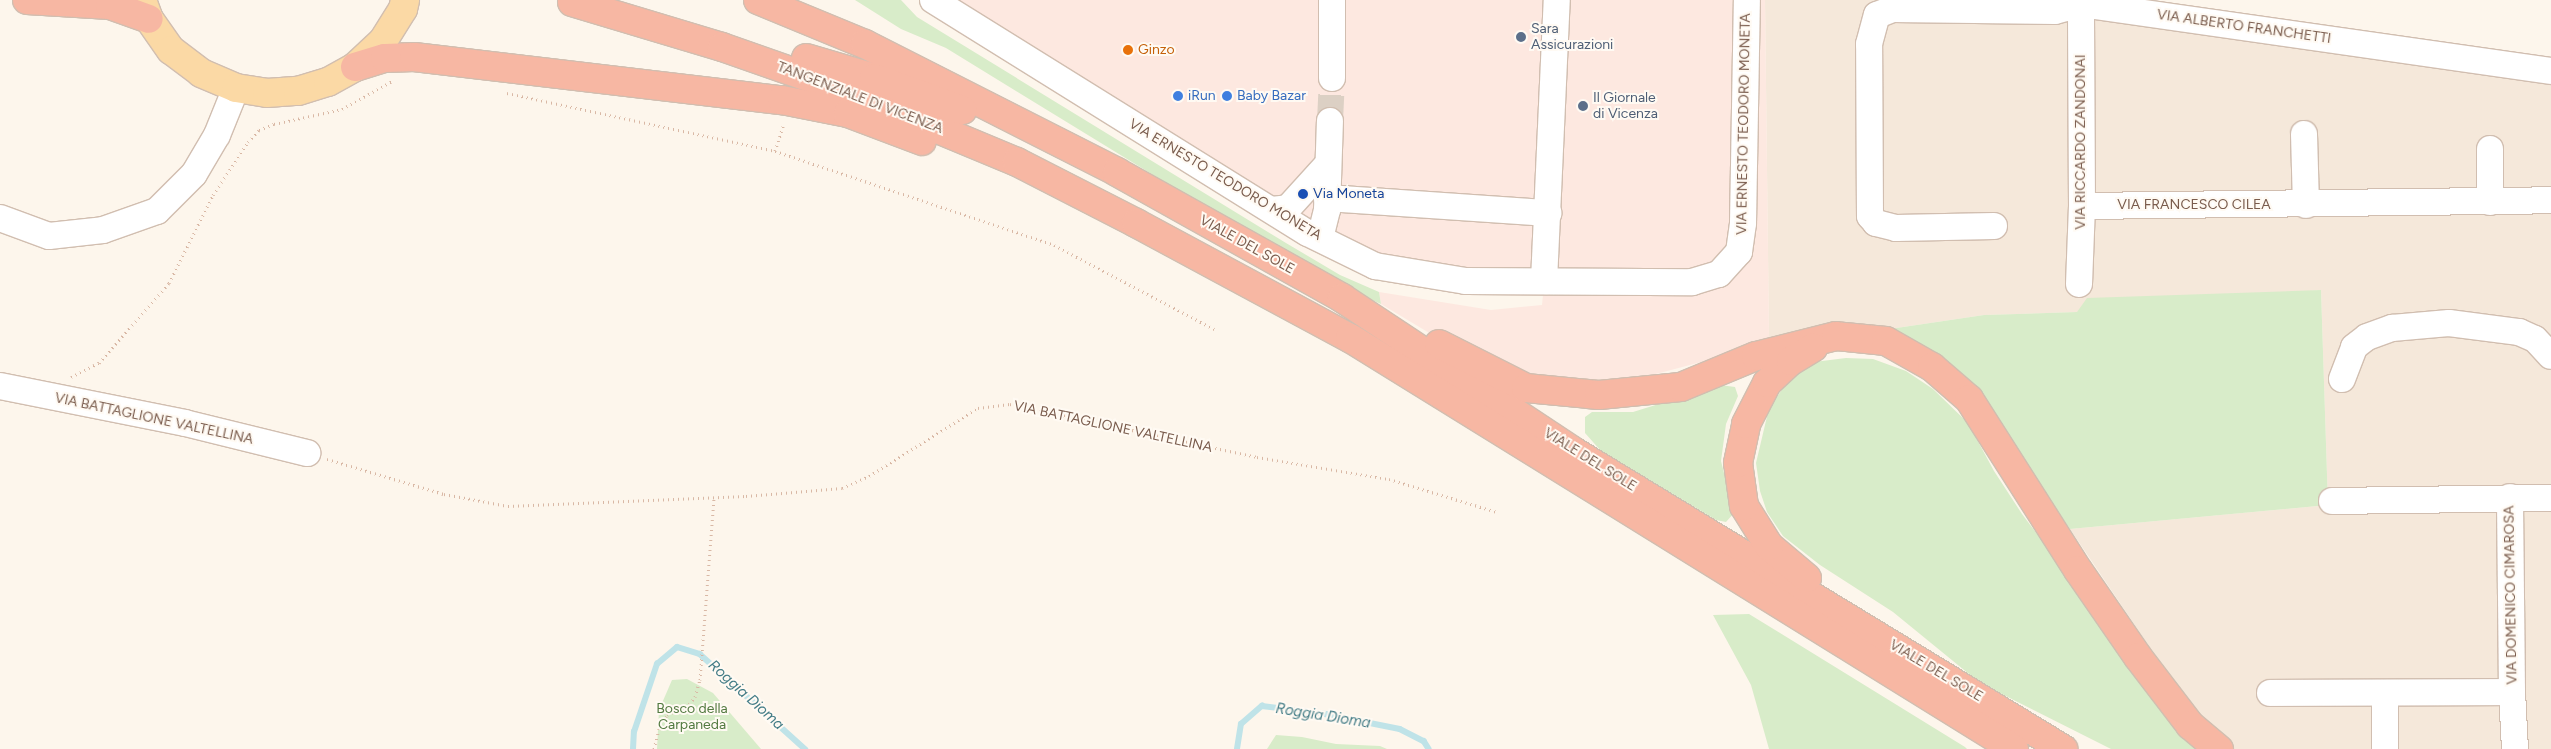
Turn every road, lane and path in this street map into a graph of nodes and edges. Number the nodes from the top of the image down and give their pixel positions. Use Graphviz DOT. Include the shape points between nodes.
graph roads {
  1 [pos="27,0"];
  2 [pos="405,0"];
  3 [pos="758,0"];
  4 [pos="793,0"];
  5 [pos="933,0"];
  6 [pos="1332,0"];
  7 [pos="1557,0"];
  8 [pos="1747,0"];
  9 [pos="567,1"];
  10 [pos="2081,2"];
  11 [pos="146,9"];
  12 [pos="865,44"];
  13 [pos="355,67"];
  14 [pos="2551,71"];
  15 [pos="1332,78"];
  16 [pos="396,79"];
  17 [pos="236,88"];
  18 [pos="502,92"];
  19 [pos="1330,121"];
  20 [pos="784,123"];
  21 [pos="2304,134"];
  22 [pos="775,150"];
  23 [pos="2490,150"];
  24 [pos="1328,164"];
  25 [pos="1117,172"];
  26 [pos="1327,198"];
  27 [pos="2551,200"];
  28 [pos="2490,202"];
  29 [pos="2306,205"];
  30 [pos="2082,206"];
  31 [pos="1272,210"];
  32 [pos="1548,213"];
  33 [pos="0,218"];
  34 [pos="1136,223"];
  35 [pos="1994,226"];
  36 [pos="1320,238"];
  37 [pos="1544,281"];
  38 [pos="2079,284"];
  39 [pos="1342,298"];
  40 [pos="1214,329"];
  41 [pos="1836,336"];
  42 [pos="2551,356"];
  43 [pos="2342,379"];
  44 [pos="0,386"];
  45 [pos="40,394"];
  46 [pos="307,453"];
  47 [pos="2510,497"];
  48 [pos="714,498"];
  49 [pos="2551,498"];
  50 [pos="2332,501"];
  51 [pos="1497,512"];
  52 [pos="1867,630"];
  53 [pos="2512,692"];
  54 [pos="2270,693"];
  55 [pos="2384,693"];
  56 [pos="1945,708"];
  57 [pos="654,749"];
  58 [pos="2002,749"];
  59 [pos="2014,749"];
  60 [pos="2063,749"];
  61 [pos="2219,749"];
  62 [pos="2384,749"];
  63 [pos="2515,749"];
  1 -- 11 [label="highway"];
  2 -- 13 [label="main road" via="383,41"];
  3 -- 12 [label="highway"];
  4 -- 12 [label="highway"];
  5 -- 31 [label="street, VIA ERNESTO TEODORO MONETA"];
  6 -- 15 [label="street"];
  7 -- 32 [label="street"];
  8 -- 37 [label="street, VIA ERNESTO TEODORO MONETA" via="1743,223 1739,252 1719,274 1692,282"];
  9 -- 25 [label="highway, TANGENZIALE DI VICENZA" via="720,33 874,78"];
  9 -- 34 [label="highway, TANGENZIALE DI VICENZA" via="722,47 838,88 1016,162"];
  10 -- 14 [label="street, VIA ALBERTO FRANCHETTI"];
  10 -- 30 [label="street, VIA RICCARDO ZANDONAI"];
  10 -- 35 [label="street, VIA ALBERTO FRANCHETTI" via="2055,11 1893,9 1877,15 1869,44 1870,216 1876,223 1896,228"];
  11 -- 17 [label="main road" via="171,50 201,73"];
  12 -- 25 [label="highway"];
  13 -- 17 [label="main road" via="328,82 298,91 267,93"];
  13 -- 34 [label="highway" via="385,58 414,57 782,100 848,113"];
  16 -- 45 [label="path" via="342,109 259,130 213,195 169,283 99,363"];
  17 -- 33 [label="street" via="217,135 194,174 157,211 103,230 49,236"];
  18 -- 22 [label="path"];
  19 -- 24 [label="street"];
  20 -- 22 [label="path"];
  21 -- 29 [label="street"];
  22 -- 40 [label="path" via="1054,245"];
  23 -- 28 [label="street"];
  24 -- 26 [label="street"];
  24 -- 31 [label="street" via="1288,208"];
  25 -- 39 [label="highway, VIALE DEL SOLE"];
  26 -- 32 [label="street"];
  26 -- 36 [label="street"];
  27 -- 28 [label="street, VIA FRANCESCO CILEA"];
  28 -- 29 [label="street, VIA FRANCESCO CILEA"];
  29 -- 30 [label="street, VIA FRANCESCO CILEA"];
  30 -- 38 [label="street, VIA RICCARDO ZANDONAI"];
  31 -- 36 [label="street, VIA ERNESTO TEODORO MONETA"];
  32 -- 37 [label="street"];
  34 -- 56 [label="highway, VIALE DEL SOLE" via="1350,338"];
  36 -- 37 [label="street, VIA ERNESTO TEODORO MONETA" via="1375,266 1466,281"];
  39 -- 41 [label="highway" via="1526,388 1599,395 1680,387 1756,356"];
  39 -- 52 [label="highway, VIALE DEL SOLE" via="1573,451"];
  41 -- 52 [label="highway" via="1790,360 1768,383 1746,424 1738,463 1744,506 1769,546"];
  41 -- 61 [label="highway" via="1886,341 1932,367 1970,399 2078,570 2138,657 2190,725"];
  42 -- 43 [label="street" via="2535,339 2519,332 2450,323 2392,328 2367,337 2354,347"];
  44 -- 45 [label="street, VIA BATTAGLIONE VALTELLINA"];
  45 -- 46 [label="street, VIA BATTAGLIONE VALTELLINA" via="185,423"];
  46 -- 48 [label="path, VIA BATTAGLIONE VALTELLINA" via="444,494 508,506"];
  47 -- 49 [label="street, VIA DOMENICO CIMAROSA"];
  47 -- 50 [label="street, VIA DOMENICO CIMAROSA"];
  47 -- 53 [label="street, VIA DOMENICO CIMAROSA"];
  48 -- 51 [label="path, VIA BATTAGLIONE VALTELLINA" via="842,488 869,476 978,408 1010,404 1257,457 1389,479"];
  48 -- 57 [label="path" via="700,680 695,697 689,704 668,715 660,724"];
  52 -- 60 [label="highway, VIALE DEL SOLE"];
  53 -- 55 [label="street, VIA DOMENICO CIMAROSA"];
  53 -- 63 [label="street, VIA DOMENICO CIMAROSA"];
  54 -- 55 [label="street, VIA DOMENICO CIMAROSA"];
  55 -- 62 [label="street"];
  56 -- 58 [label="highway"];
  56 -- 59 [label="highway, VIALE DEL SOLE"];
}
